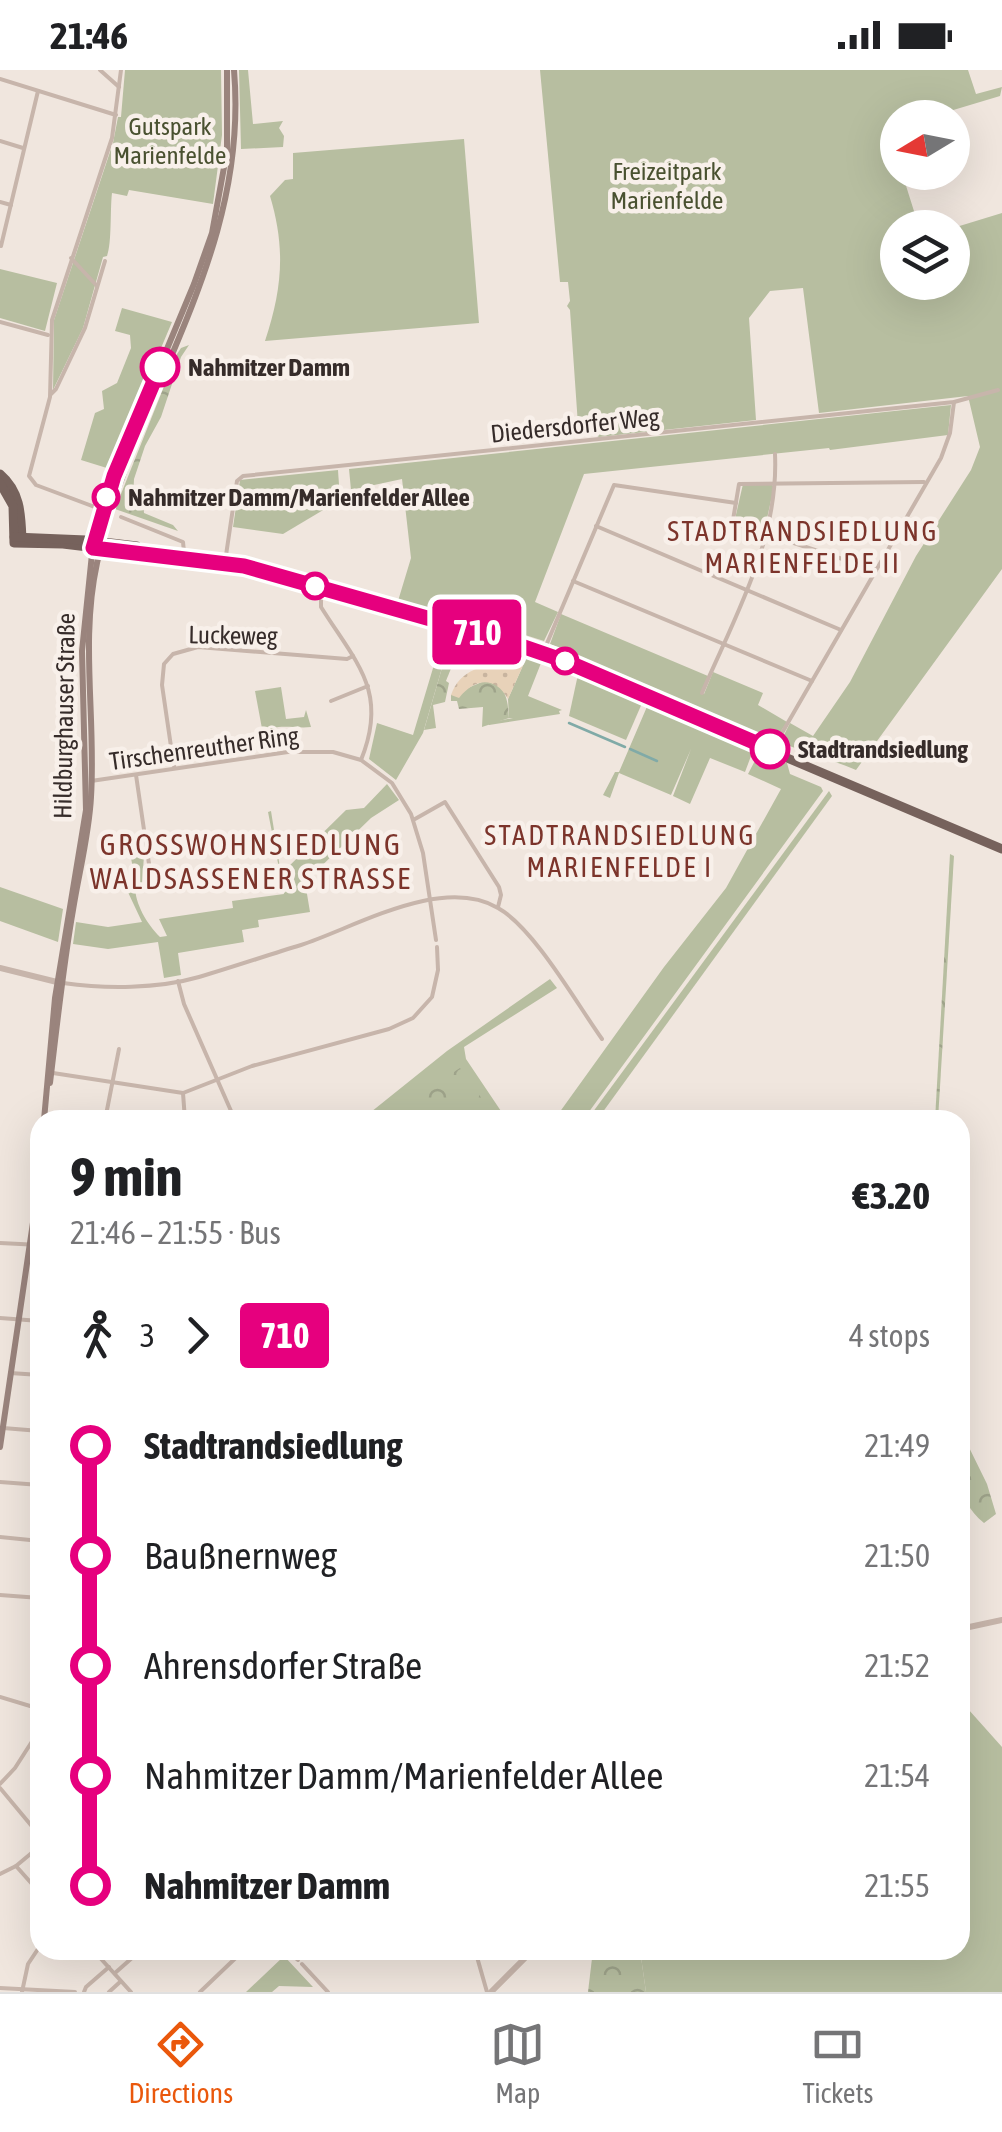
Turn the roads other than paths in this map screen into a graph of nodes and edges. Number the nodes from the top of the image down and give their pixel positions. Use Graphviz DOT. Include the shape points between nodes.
graph roads {
  1 [pos="100,70"];
  2 [pos="121,70"];
  3 [pos="230,70"];
  4 [pos="0,80"];
  5 [pos="119,87"];
  6 [pos="38,91"];
  7 [pos="116,115"];
  8 [pos="0,141"];
  9 [pos="23,148"];
  10 [pos="0,202"];
  11 [pos="11,206"];
  12 [pos="0,246"];
  13 [pos="71,258"];
  14 [pos="104,260"];
  15 [pos="97,286"];
  16 [pos="0,322"];
  17 [pos="50,336"];
  18 [pos="998,390"];
  19 [pos="50,394"];
  20 [pos="954,402"];
  21 [pos="775,454"];
  22 [pos="0,474"];
  23 [pos="776,482"];
  24 [pos="0,483"];
  25 [pos="926,483"];
  26 [pos="736,503"];
  27 [pos="106,511"];
  28 [pos="120,517"];
  29 [pos="596,526"];
  30 [pos="768,534"];
  31 [pos="14,541"];
  32 [pos="98,545"];
  33 [pos="184,555"];
  34 [pos="225,560"];
  35 [pos="876,570"];
  36 [pos="573,581"];
  37 [pos="746,590"];
  38 [pos="321,599"];
  39 [pos="842,630"];
  40 [pos="723,644"];
  41 [pos="545,648"];
  42 [pos="352,656"];
  43 [pos="812,682"];
  44 [pos="368,686"];
  45 [pos="702,693"];
  46 [pos="331,701"];
  47 [pos="775,745"];
  48 [pos="361,760"];
  49 [pos="804,761"];
  50 [pos="174,769"];
  51 [pos="136,775"];
  52 [pos="89,781"];
  53 [pos="414,819"];
  54 [pos="1002,846"];
  55 [pos="148,876"];
  56 [pos="430,902"];
  57 [pos="498,907"];
  58 [pos="0,968"];
  59 [pos="178,981"];
  60 [pos="60,983"];
  61 [pos="602,1039"];
  62 [pos="119,1049"];
  63 [pos="49,1072"];
  64 [pos="218,1080"];
  65 [pos="112,1082"];
  66 [pos="183,1094"];
  67 [pos="45,1110"];
  68 [pos="107,1110"];
  69 [pos="184,1110"];
  70 [pos="231,1110"];
  71 [pos="30,1238"];
  72 [pos="0,1243"];
  73 [pos="29,1244"];
  74 [pos="0,1318"];
  75 [pos="16,1320"];
  76 [pos="30,1321"];
  77 [pos="10,1373"];
  78 [pos="30,1374"];
  79 [pos="4,1385"];
  80 [pos="3,1428"];
  81 [pos="30,1430"];
  82 [pos="0,1447"];
  83 [pos="0,1482"];
  84 [pos="30,1484"];
  85 [pos="0,1537"];
  86 [pos="30,1540"];
  87 [pos="0,1595"];
  88 [pos="30,1597"];
  89 [pos="1002,1620"];
  90 [pos="970,1626"];
  91 [pos="0,1697"];
  92 [pos="30,1707"];
  93 [pos="30,1746"];
  94 [pos="0,1786"];
  95 [pos="30,1824"];
  96 [pos="30,1854"];
  97 [pos="16,1866"];
  98 [pos="0,1874"];
  99 [pos="30,1881"];
  100 [pos="31,1960"];
  101 [pos="102,1960"];
  102 [pos="130,1960"];
  103 [pos="234,1960"];
  104 [pos="298,1960"];
  105 [pos="478,1960"];
  106 [pos="523,1960"];
  107 [pos="109,1967"];
  108 [pos="114,1974"];
  109 [pos="121,1980"];
  110 [pos="0,1988"];
  111 [pos="22,1990"];
  112 [pos="75,1992"];
  113 [pos="84,1992"];
  114 [pos="108,1992"];
  115 [pos="132,1992"];
  116 [pos="200,1992"];
  117 [pos="328,1992"];
  118 [pos="489,1992"];
  1 -- 5 [label="street"];
  2 -- 5 [label="street"];
  3 -- 27 [label="main road" via="233,158 219,233"];
  4 -- 6 [label="street"];
  5 -- 7 [label="street"];
  6 -- 7 [label="street"];
  6 -- 9 [label="street"];
  7 -- 13 [label="street"];
  8 -- 9 [label="street"];
  9 -- 11 [label="street"];
  10 -- 11 [label="street"];
  11 -- 12 [label="street"];
  13 -- 15 [label="street"];
  13 -- 17 [label="street"];
  14 -- 15 [label="street"];
  15 -- 19 [label="street" via="85,328"];
  16 -- 17 [label="street"];
  17 -- 19 [label="street"];
  18 -- 20 [label="street, Diedersdorfer Weg"];
  19 -- 27 [label="street" via="29,479"];
  20 -- 25 [label="street" via="947,442"];
  20 -- 34 [label="street, Diedersdorfer Weg" via="242,476"];
  21 -- 23 [label="street"];
  22 -- 31 [label="main road" via="18,499"];
  23 -- 25 [label="street"];
  23 -- 26 [label="street" via="740,483"];
  23 -- 30 [label="street"];
  24 -- 31 [label="main road" via="13,506"];
  25 -- 35 [label="street"];
  26 -- 29 [label="street" via="614,484"];
  26 -- 30 [label="street" via="736,524"];
  27 -- 32 [label="main road, Hildburghauser Straße"];
  28 -- 33 [label="street" via="183,542"];
  29 -- 36 [label="street"];
  29 -- 37 [label="street"];
  30 -- 35 [label="street"];
  30 -- 37 [label="street"];
  31 -- 32 [label="main road"];
  32 -- 33 [label="main road"];
  32 -- 52 [label="main road, Hildburghauser Straße" via="82,641"];
  33 -- 34 [label="main road"];
  34 -- 41 [label="main road"];
  34 -- 49 [label="main road" via="527,647"];
  35 -- 39 [label="street"];
  36 -- 40 [label="street"];
  36 -- 41 [label="street"];
  37 -- 39 [label="street"];
  37 -- 40 [label="street"];
  38 -- 42 [label="street"];
  39 -- 43 [label="street"];
  40 -- 43 [label="street"];
  40 -- 45 [label="street"];
  41 -- 47 [label="main road"];
  42 -- 44 [label="street"];
  42 -- 50 [label="street, Luckeweg" via="198,647 172,654 162,676"];
  43 -- 47 [label="street"];
  44 -- 46 [label="street"];
  44 -- 48 [label="street" via="373,724"];
  47 -- 49 [label="main road"];
  48 -- 50 [label="street, Tirschenreuther Ring" via="296,752"];
  48 -- 53 [label="street" via="392,783"];
  49 -- 54 [label="main road"];
  50 -- 51 [label="street, Tirschenreuther Ring"];
  51 -- 52 [label="street, Tirschenreuther Ring"];
  51 -- 55 [label="street"];
  52 -- 60 [label="main road, Hildburghauser Straße"];
  53 -- 56 [label="street"];
  53 -- 57 [label="street" via="445,802 499,887"];
  56 -- 57 [label="street" via="468,898"];
  56 -- 59 [label="street"];
  56 -- 64 [label="street" via="436,988 411,1020"];
  57 -- 61 [label="street" via="524,931"];
  58 -- 60 [label="street"];
  59 -- 60 [label="street"];
  59 -- 64 [label="street"];
  60 -- 63 [label="main road, Hildburghauser Straße"];
  62 -- 65 [label="street"];
  63 -- 65 [label="street"];
  63 -- 67 [label="main road, Hildburghauser Straße"];
  64 -- 66 [label="street"];
  64 -- 70 [label="street"];
  65 -- 66 [label="street"];
  65 -- 68 [label="street"];
  66 -- 69 [label="street"];
  71 -- 73 [label="main road"];
  72 -- 73 [label="street"];
  73 -- 75 [label="main road"];
  74 -- 75 [label="street"];
  75 -- 76 [label="street"];
  75 -- 77 [label="main road"];
  77 -- 78 [label="street"];
  77 -- 79 [label="main road"];
  79 -- 80 [label="main road"];
  80 -- 81 [label="street"];
  80 -- 82 [label="main road"];
  83 -- 84 [label="street"];
  85 -- 86 [label="street"];
  87 -- 88 [label="street"];
  89 -- 90 [label="street"];
  91 -- 92 [label="street"];
  93 -- 94 [label="street"];
  94 -- 95 [label="street"];
  96 -- 97 [label="street"];
  97 -- 98 [label="street"];
  97 -- 99 [label="street"];
  100 -- 111 [label="street"];
  101 -- 107 [label="street"];
  102 -- 108 [label="street"];
  103 -- 116 [label="street"];
  104 -- 117 [label="street"];
  105 -- 118 [label="street"];
  106 -- 118 [label="street"];
  107 -- 108 [label="street"];
  107 -- 113 [label="street"];
  108 -- 109 [label="street"];
  109 -- 114 [label="street"];
  109 -- 115 [label="street"];
  110 -- 111 [label="street"];
  111 -- 112 [label="street"];
}
